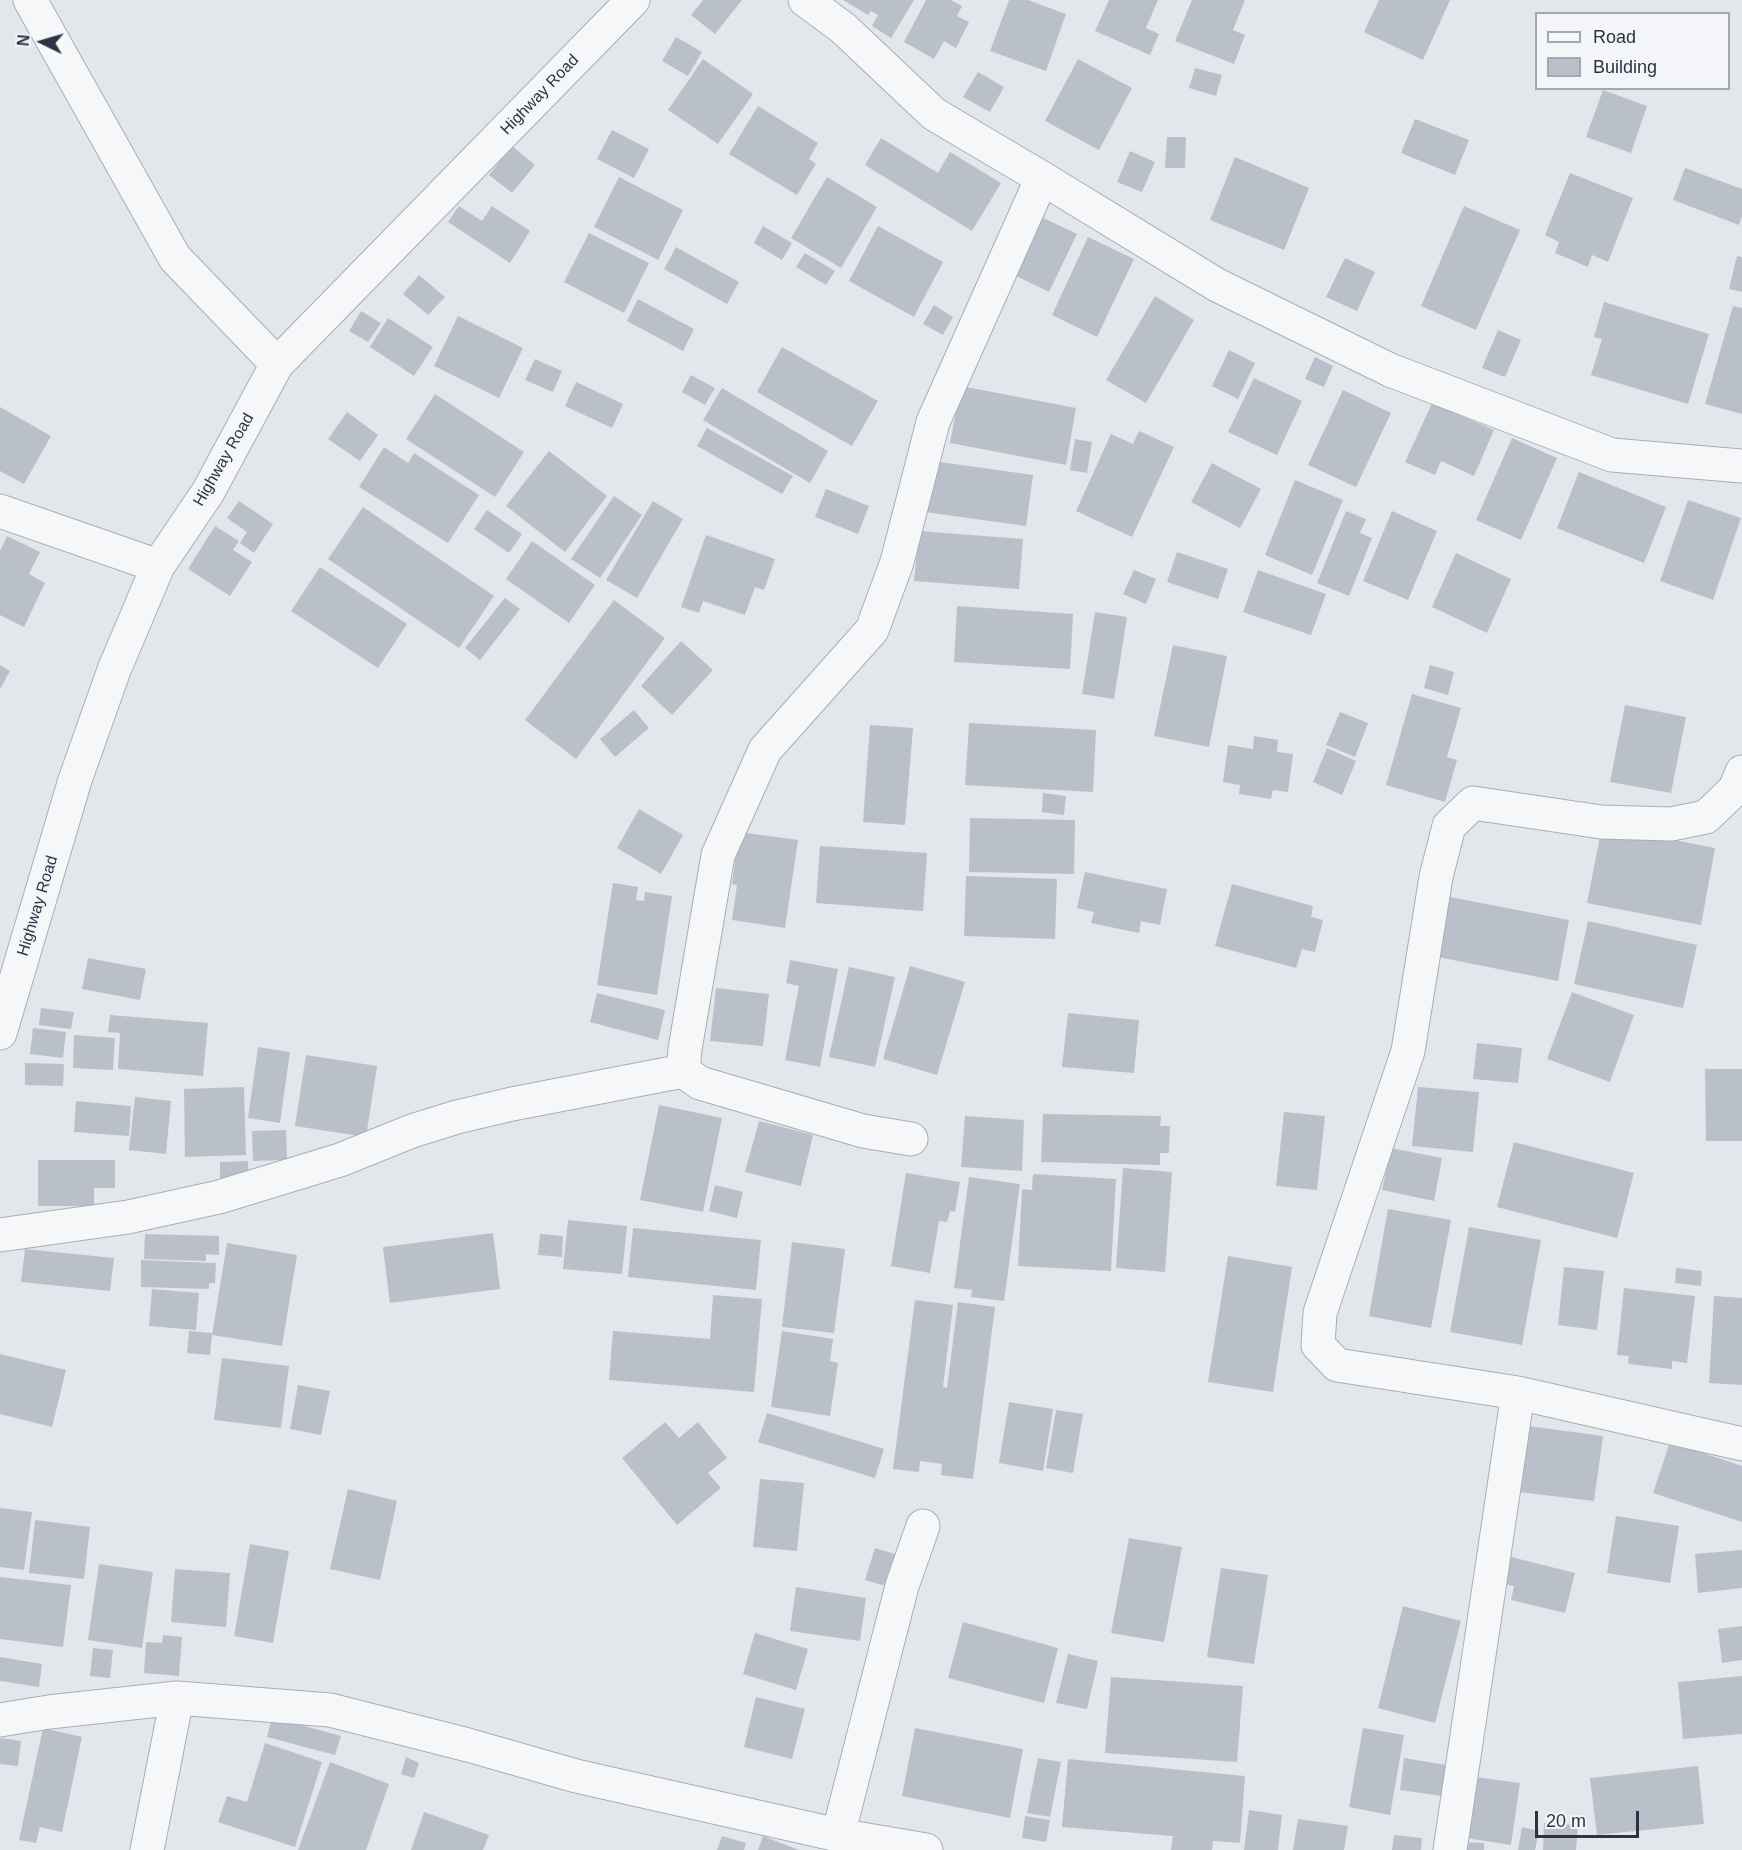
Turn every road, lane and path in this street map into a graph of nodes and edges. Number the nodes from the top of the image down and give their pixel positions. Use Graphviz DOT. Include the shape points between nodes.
graph roads {
  1 [pos="30,0"];
  2 [pos="633,0"];
  3 [pos="805,0"];
  4 [pos="1042,178"];
  5 [pos="277,364"];
  6 [pos="1742,466"];
  7 [pos="0,511"];
  8 [pos="158,566"];
  9 [pos="1742,772"];
  10 [pos="0,1032"];
  11 [pos="683,1071"];
  12 [pos="911,1139"];
  13 [pos="0,1235"];
  14 [pos="1518,1393"];
  15 [pos="1742,1444"];
  16 [pos="923,1526"];
  17 [pos="177,1698"];
  18 [pos="0,1720"];
  19 [pos="838,1835"];
  20 [pos="147,1850"];
  21 [pos="926,1850"];
  22 [pos="1450,1850"];
  1 -- 5 [label="street" via="175,258"];
  2 -- 5 [label="street, Highway Road"];
  3 -- 4 [label="street" via="843,28 934,114"];
  4 -- 6 [label="street" via="1217,285 1390,370 1612,455"];
  4 -- 11 [label="street" via="933,422 897,562 872,630 765,750 718,855"];
  5 -- 8 [label="street, Highway Road" via="208,492"];
  7 -- 8 [label="street"];
  8 -- 10 [label="street, Highway Road" via="114,670 75,780"];
  9 -- 14 [label="street" via="1735,789 1706,817 1671,824 1601,822 1473,802 1449,826 1436,877 1408,1051 1320,1313 1318,1345 1337,1365"];
  11 -- 12 [label="street" via="700,1083 863,1131"];
  11 -- 13 [label="street" via="457,1117 340,1160 219,1197 128,1217"];
  14 -- 15 [label="street"];
  14 -- 22 [label="street"];
  16 -- 19 [label="street" via="902,1586"];
  17 -- 18 [label="street"];
  17 -- 19 [label="street" via="330,1710 576,1776"];
  17 -- 20 [label="street"];
  19 -- 21 [label="street"];
}
